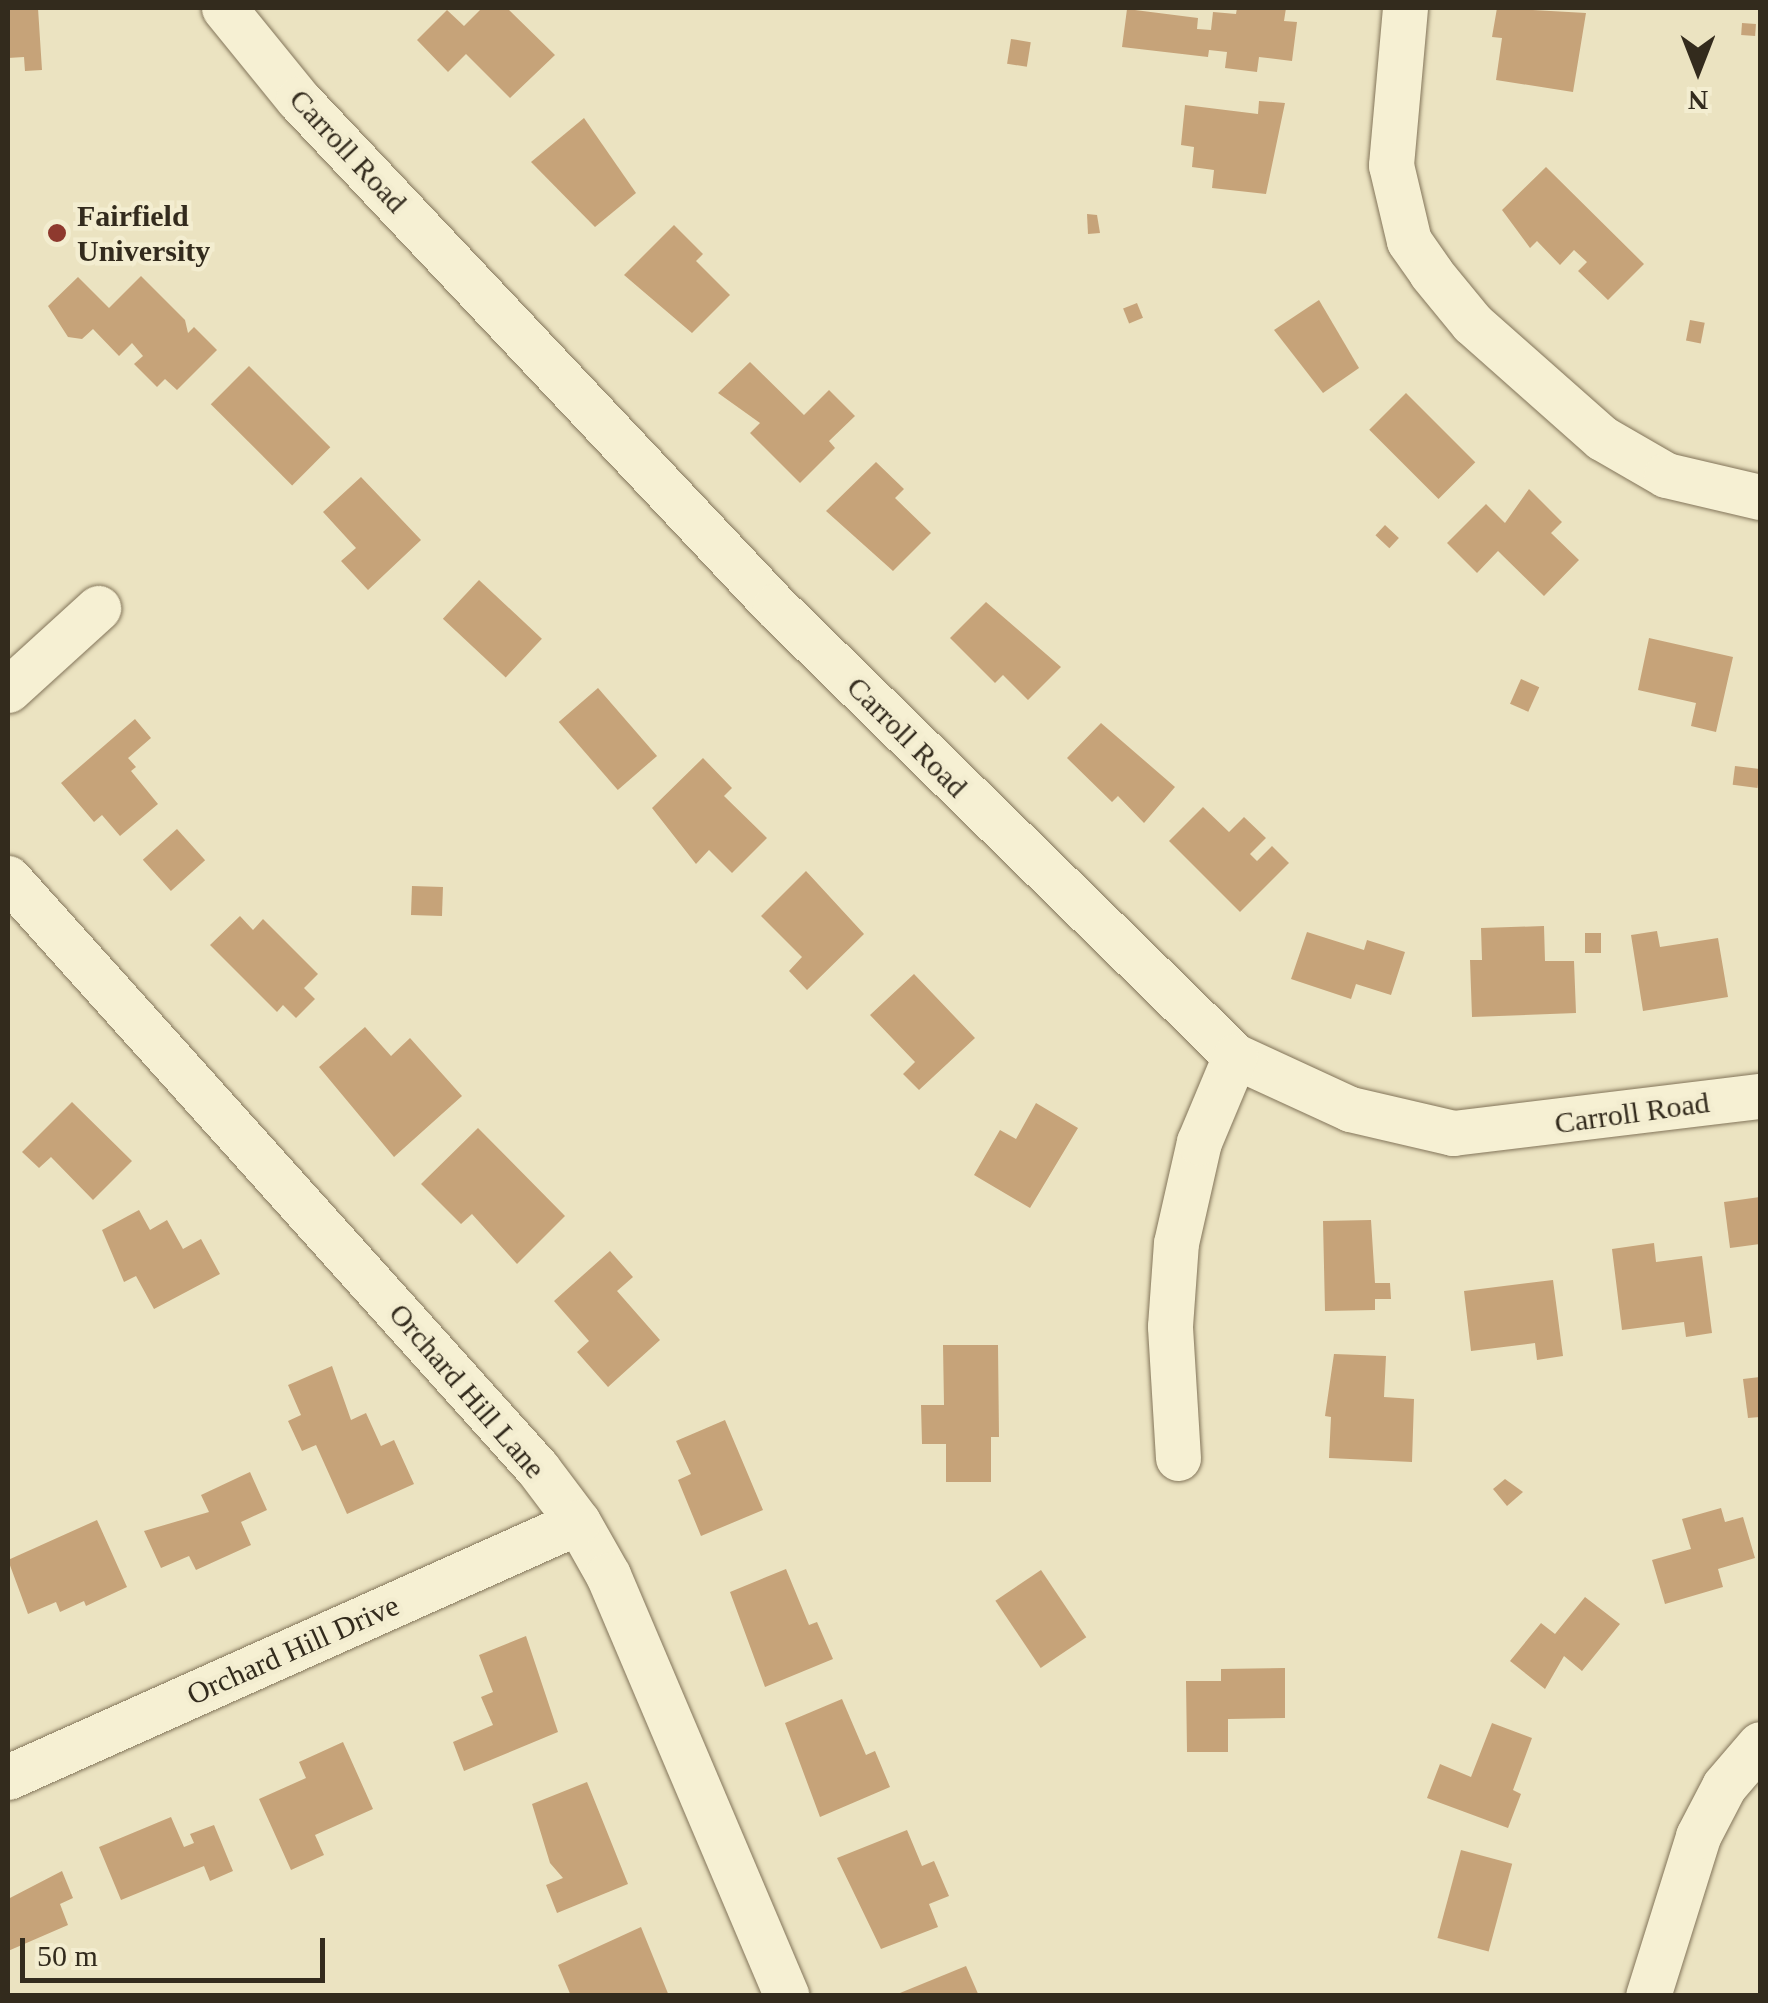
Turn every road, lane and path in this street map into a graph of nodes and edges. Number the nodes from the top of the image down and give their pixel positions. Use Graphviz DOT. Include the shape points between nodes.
graph roads {
  1 [pos="224,8"];
  2 [pos="1404,8"];
  3 [pos="1760,497"];
  4 [pos="98,608"];
  5 [pos="8,690"];
  6 [pos="8,878"];
  7 [pos="1235,1056"];
  8 [pos="1760,1096"];
  9 [pos="1178,1458"];
  10 [pos="578,1522"];
  11 [pos="1760,1744"];
  12 [pos="8,1778"];
  13 [pos="787,1996"];
  14 [pos="1648,1996"];
  1 -- 7 [label="street, Carroll Road" via="298,99 775,606"];
  2 -- 3 [label="street" via="1391,165 1409,241 1431,273 1485,336 1602,438 1666,475"];
  4 -- 5 [label="street"];
  6 -- 10 [label="street, Orchard Hill Lane" via="538,1469"];
  7 -- 8 [label="street, Carroll Road" via="1350,1109 1453,1133"];
  7 -- 9 [label="street" via="1200,1142 1176,1242 1170,1326"];
  10 -- 12 [label="street, Orchard Hill Drive"];
  10 -- 13 [label="street, Orchard Hill Lane" via="608,1574"];
  11 -- 14 [label="street" via="1724,1786 1698,1836"];
}
